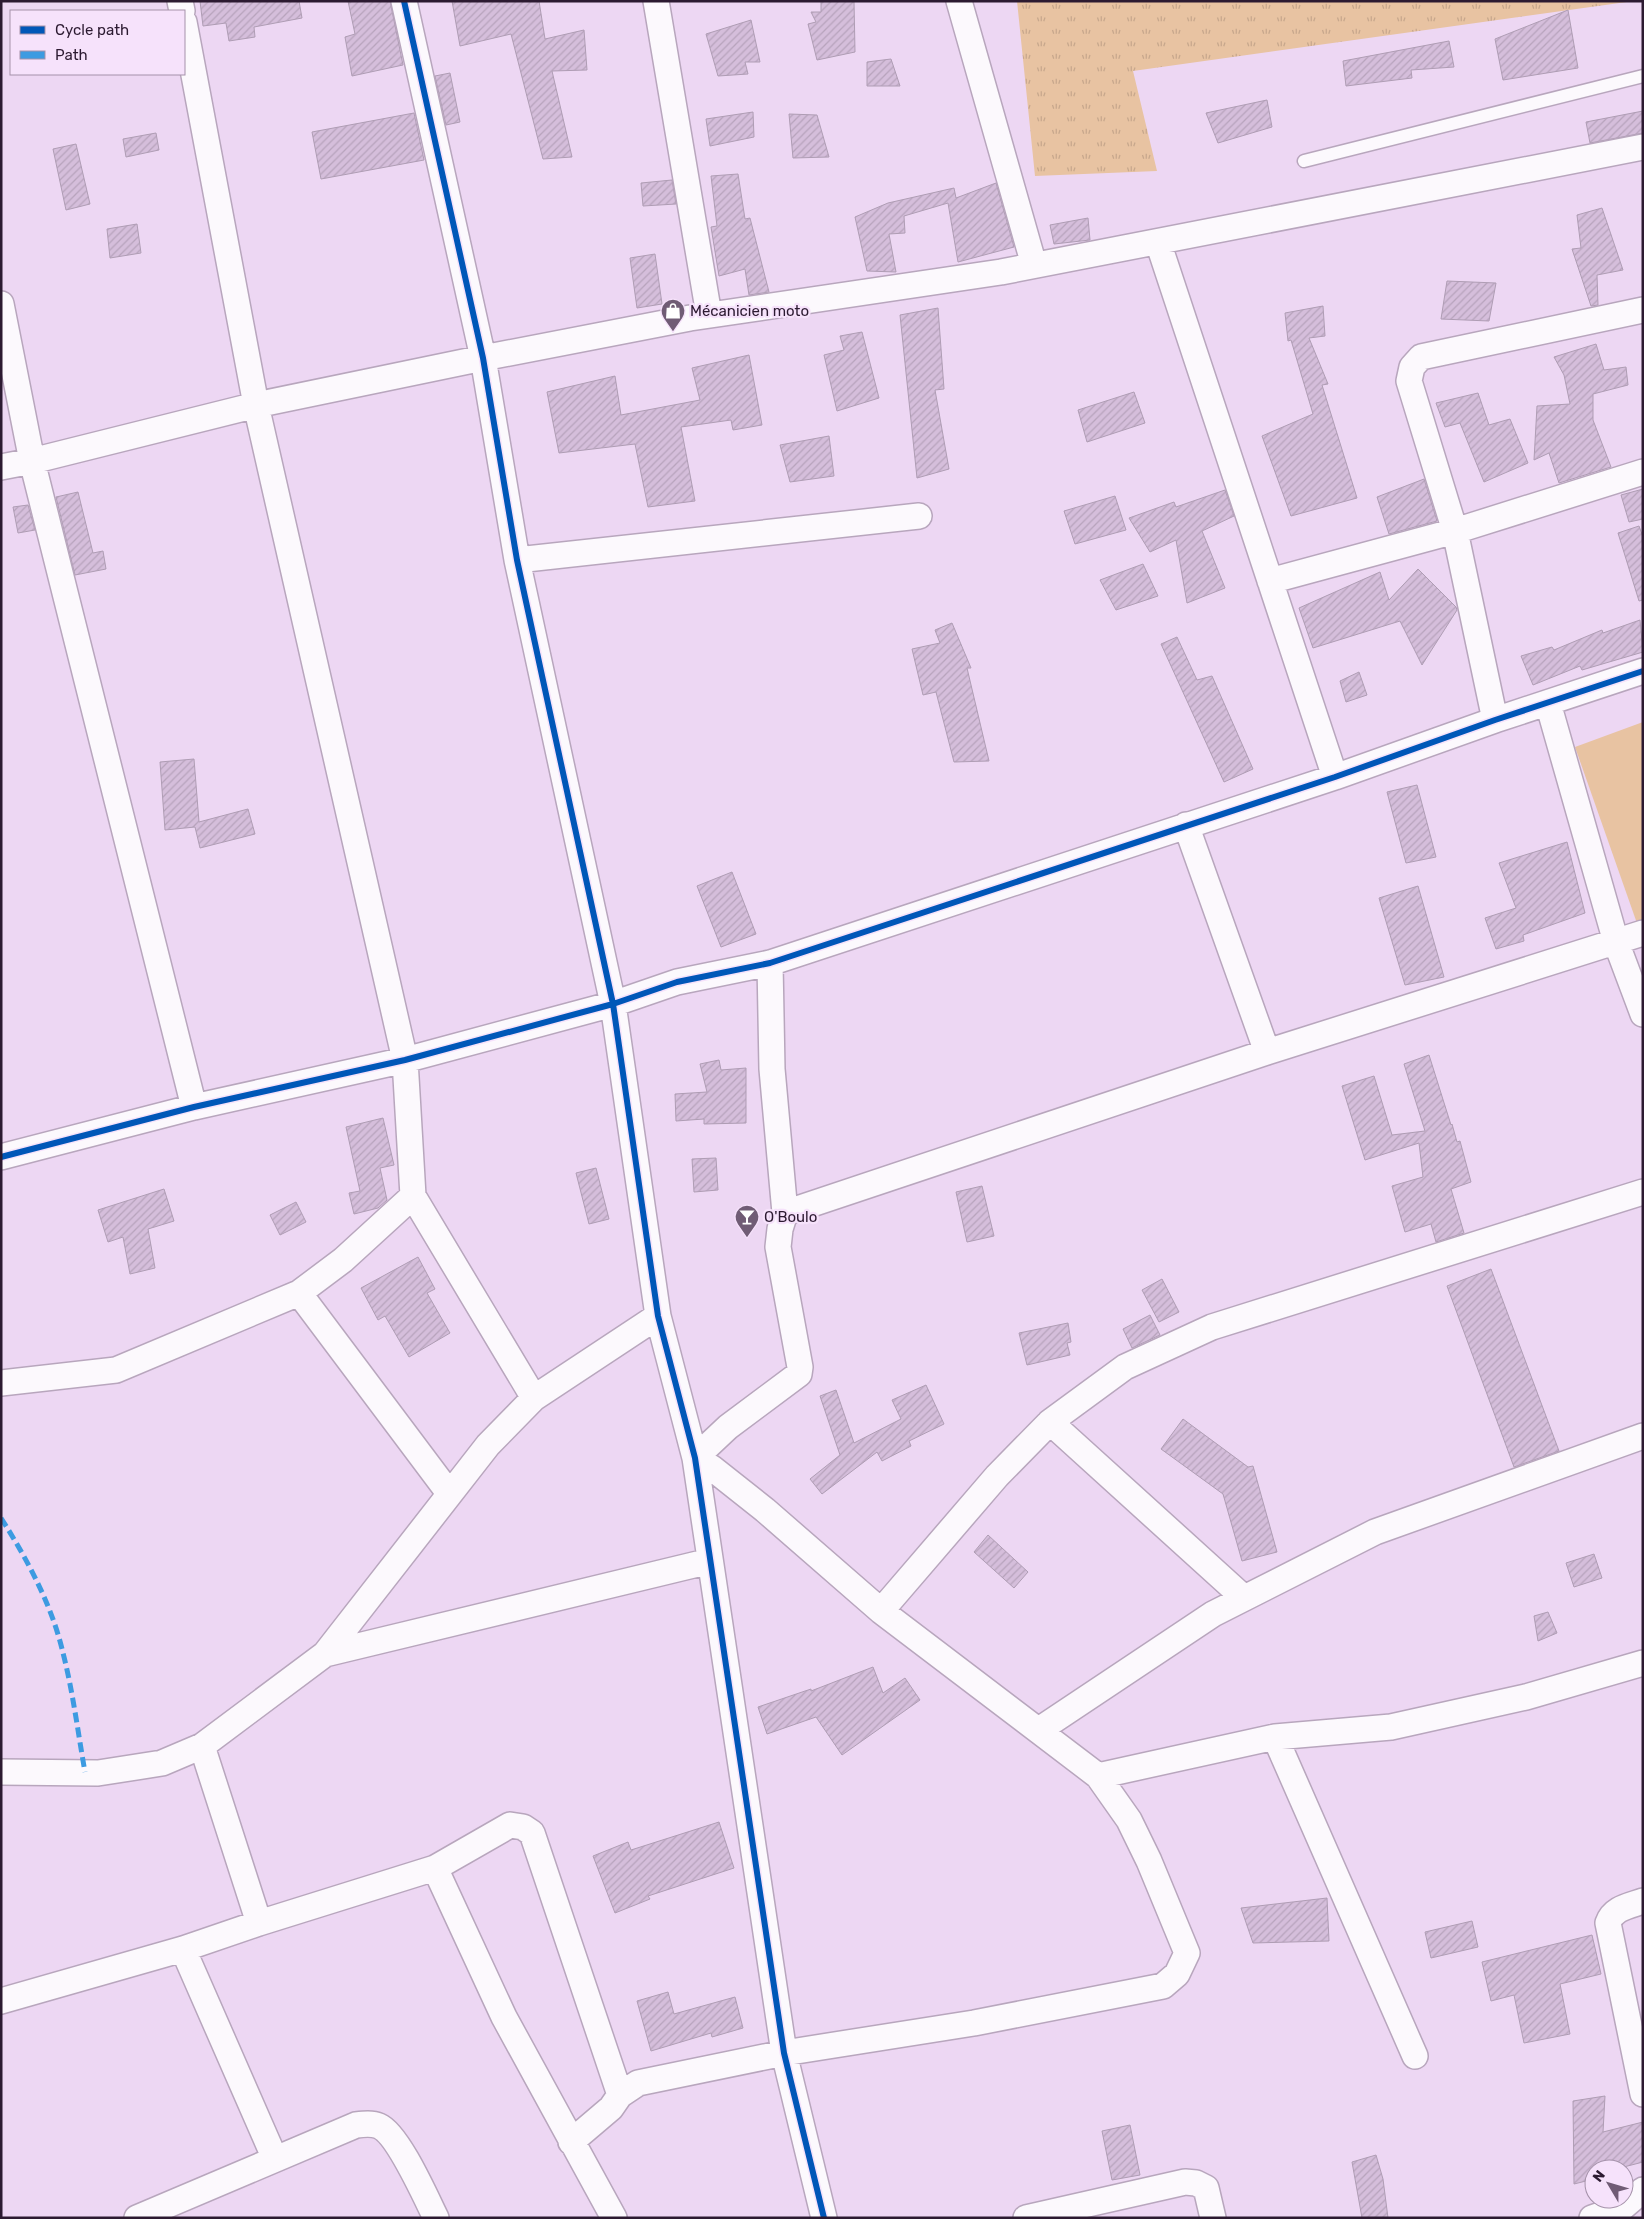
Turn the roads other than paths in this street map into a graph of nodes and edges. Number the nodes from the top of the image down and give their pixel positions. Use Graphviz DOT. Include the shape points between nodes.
graph roads {
  1 [pos="404,1"];
  2 [pos="656,1"];
  3 [pos="959,1"];
  4 [pos="185,27"];
  5 [pos="1643,76"];
  6 [pos="1643,147"];
  7 [pos="1304,161"];
  8 [pos="1158,242"];
  9 [pos="1034,265"];
  10 [pos="1,304"];
  11 [pos="1643,310"];
  12 [pos="709,315"];
  13 [pos="483,358"];
  14 [pos="256,404"];
  15 [pos="32,461"];
  16 [pos="1,466"];
  17 [pos="1643,472"];
  18 [pos="919,516"];
  19 [pos="1455,531"];
  20 [pos="517,560"];
  21 [pos="1270,581"];
  22 [pos="1643,671"];
  23 [pos="1548,703"];
  24 [pos="1496,720"];
  25 [pos="1335,777"];
  26 [pos="1186,825"];
  27 [pos="1643,933"];
  28 [pos="1616,942"];
  29 [pos="770,962"];
  30 [pos="613,1004"];
  31 [pos="1643,1014"];
  32 [pos="1267,1052"];
  33 [pos="405,1060"];
  34 [pos="194,1106"];
  35 [pos="1,1157"];
  36 [pos="1643,1192"];
  37 [pos="413,1196"];
  38 [pos="785,1213"];
  39 [pos="299,1293"];
  40 [pos="658,1316"];
  41 [pos="1,1383"];
  42 [pos="534,1398"];
  43 [pos="1050,1422"];
  44 [pos="1643,1436"];
  45 [pos="694,1458"];
  46 [pos="449,1493"];
  47 [pos="710,1561"];
  48 [pos="1243,1597"];
  49 [pos="881,1612"];
  50 [pos="324,1654"];
  51 [pos="1643,1663"];
  52 [pos="1040,1730"];
  53 [pos="1275,1737"];
  54 [pos="202,1746"];
  55 [pos="1,1772"];
  56 [pos="1098,1776"];
  57 [pos="435,1868"];
  58 [pos="1643,1902"];
  59 [pos="259,1923"];
  60 [pos="184,1949"];
  61 [pos="1,2001"];
  62 [pos="784,2053"];
  63 [pos="1415,2056"];
  64 [pos="1643,2094"];
  65 [pos="620,2095"];
  66 [pos="572,2142"];
  67 [pos="275,2159"];
  68 [pos="1643,2190"];
  69 [pos="137,2218"];
  70 [pos="436,2218"];
  71 [pos="614,2218"];
  72 [pos="824,2218"];
  73 [pos="1026,2218"];
  74 [pos="1213,2218"];
  75 [pos="1592,2218"];
  1 -- 13 [label="street"];
  2 -- 12 [label="street"];
  3 -- 9 [label="street"];
  4 -- 14 [label="street"];
  5 -- 7 [label="lane"];
  6 -- 8 [label="street"];
  8 -- 9 [label="street"];
  8 -- 21 [label="street"];
  9 -- 12 [label="street"];
  10 -- 15 [label="street"];
  11 -- 19 [label="street" via="1422,357 1412,367 1409,381"];
  12 -- 13 [label="street"];
  13 -- 14 [label="street"];
  13 -- 20 [label="street"];
  14 -- 15 [label="street"];
  14 -- 33 [label="street"];
  15 -- 16 [label="street"];
  15 -- 34 [label="street"];
  17 -- 19 [label="street"];
  18 -- 20 [label="street"];
  19 -- 21 [label="street"];
  19 -- 24 [label="street"];
  20 -- 30 [label="street"];
  21 -- 25 [label="street"];
  22 -- 23 [label="street"];
  23 -- 24 [label="street"];
  23 -- 28 [label="street"];
  24 -- 25 [label="street"];
  25 -- 26 [label="street"];
  26 -- 29 [label="street"];
  26 -- 32 [label="street"];
  27 -- 28 [label="street"];
  28 -- 31 [label="street"];
  28 -- 32 [label="street"];
  29 -- 30 [label="street" via="677,982"];
  29 -- 38 [label="street" via="772,1069"];
  30 -- 33 [label="street"];
  30 -- 40 [label="street"];
  32 -- 38 [label="street"];
  33 -- 34 [label="street"];
  33 -- 37 [label="street"];
  34 -- 35 [label="street"];
  36 -- 43 [label="street" via="1212,1327 1125,1367"];
  37 -- 39 [label="street" via="343,1260"];
  37 -- 42 [label="street"];
  38 -- 45 [label="street" via="778,1247 799,1374"];
  39 -- 41 [label="street" via="116,1370"];
  39 -- 46 [label="street"];
  40 -- 42 [label="street"];
  40 -- 45 [label="street"];
  42 -- 46 [label="street" via="488,1445"];
  43 -- 48 [label="street"];
  43 -- 49 [label="street" via="997,1476"];
  44 -- 48 [label="street" via="1375,1532"];
  45 -- 47 [label="street"];
  45 -- 49 [label="street" via="712,1468 765,1510"];
  46 -- 50 [label="street"];
  47 -- 50 [label="street"];
  47 -- 62 [label="street"];
  48 -- 52 [label="street"];
  49 -- 52 [label="street"];
  50 -- 54 [label="street"];
  51 -- 53 [label="street" via="1526,1698 1391,1727"];
  52 -- 56 [label="street"];
  53 -- 56 [label="street"];
  53 -- 63 [label="street"];
  54 -- 55 [label="street" via="162,1763 98,1773"];
  54 -- 59 [label="street"];
  56 -- 62 [label="street" via="1129,1820 1187,1953 1177,1974 1163,1986 974,2023"];
  57 -- 59 [label="street"];
  57 -- 65 [label="street" via="510,1825 523,1827 532,1833"];
  57 -- 66 [label="street" via="504,2018"];
  58 -- 64 [label="street" via="1618,1910 1610,1916 1608,1923"];
  59 -- 60 [label="street"];
  60 -- 61 [label="street"];
  60 -- 67 [label="street"];
  62 -- 65 [label="street" via="638,2083"];
  62 -- 72 [label="street"];
  65 -- 66 [label="street" via="611,2108"];
  66 -- 71 [label="street"];
  67 -- 69 [label="street"];
  67 -- 70 [label="street" via="356,2125 380,2126 393,2136"];
  68 -- 75 [label="street" via="1623,2207"];
  73 -- 74 [label="street" via="1185,2182 1206,2188"];
}
